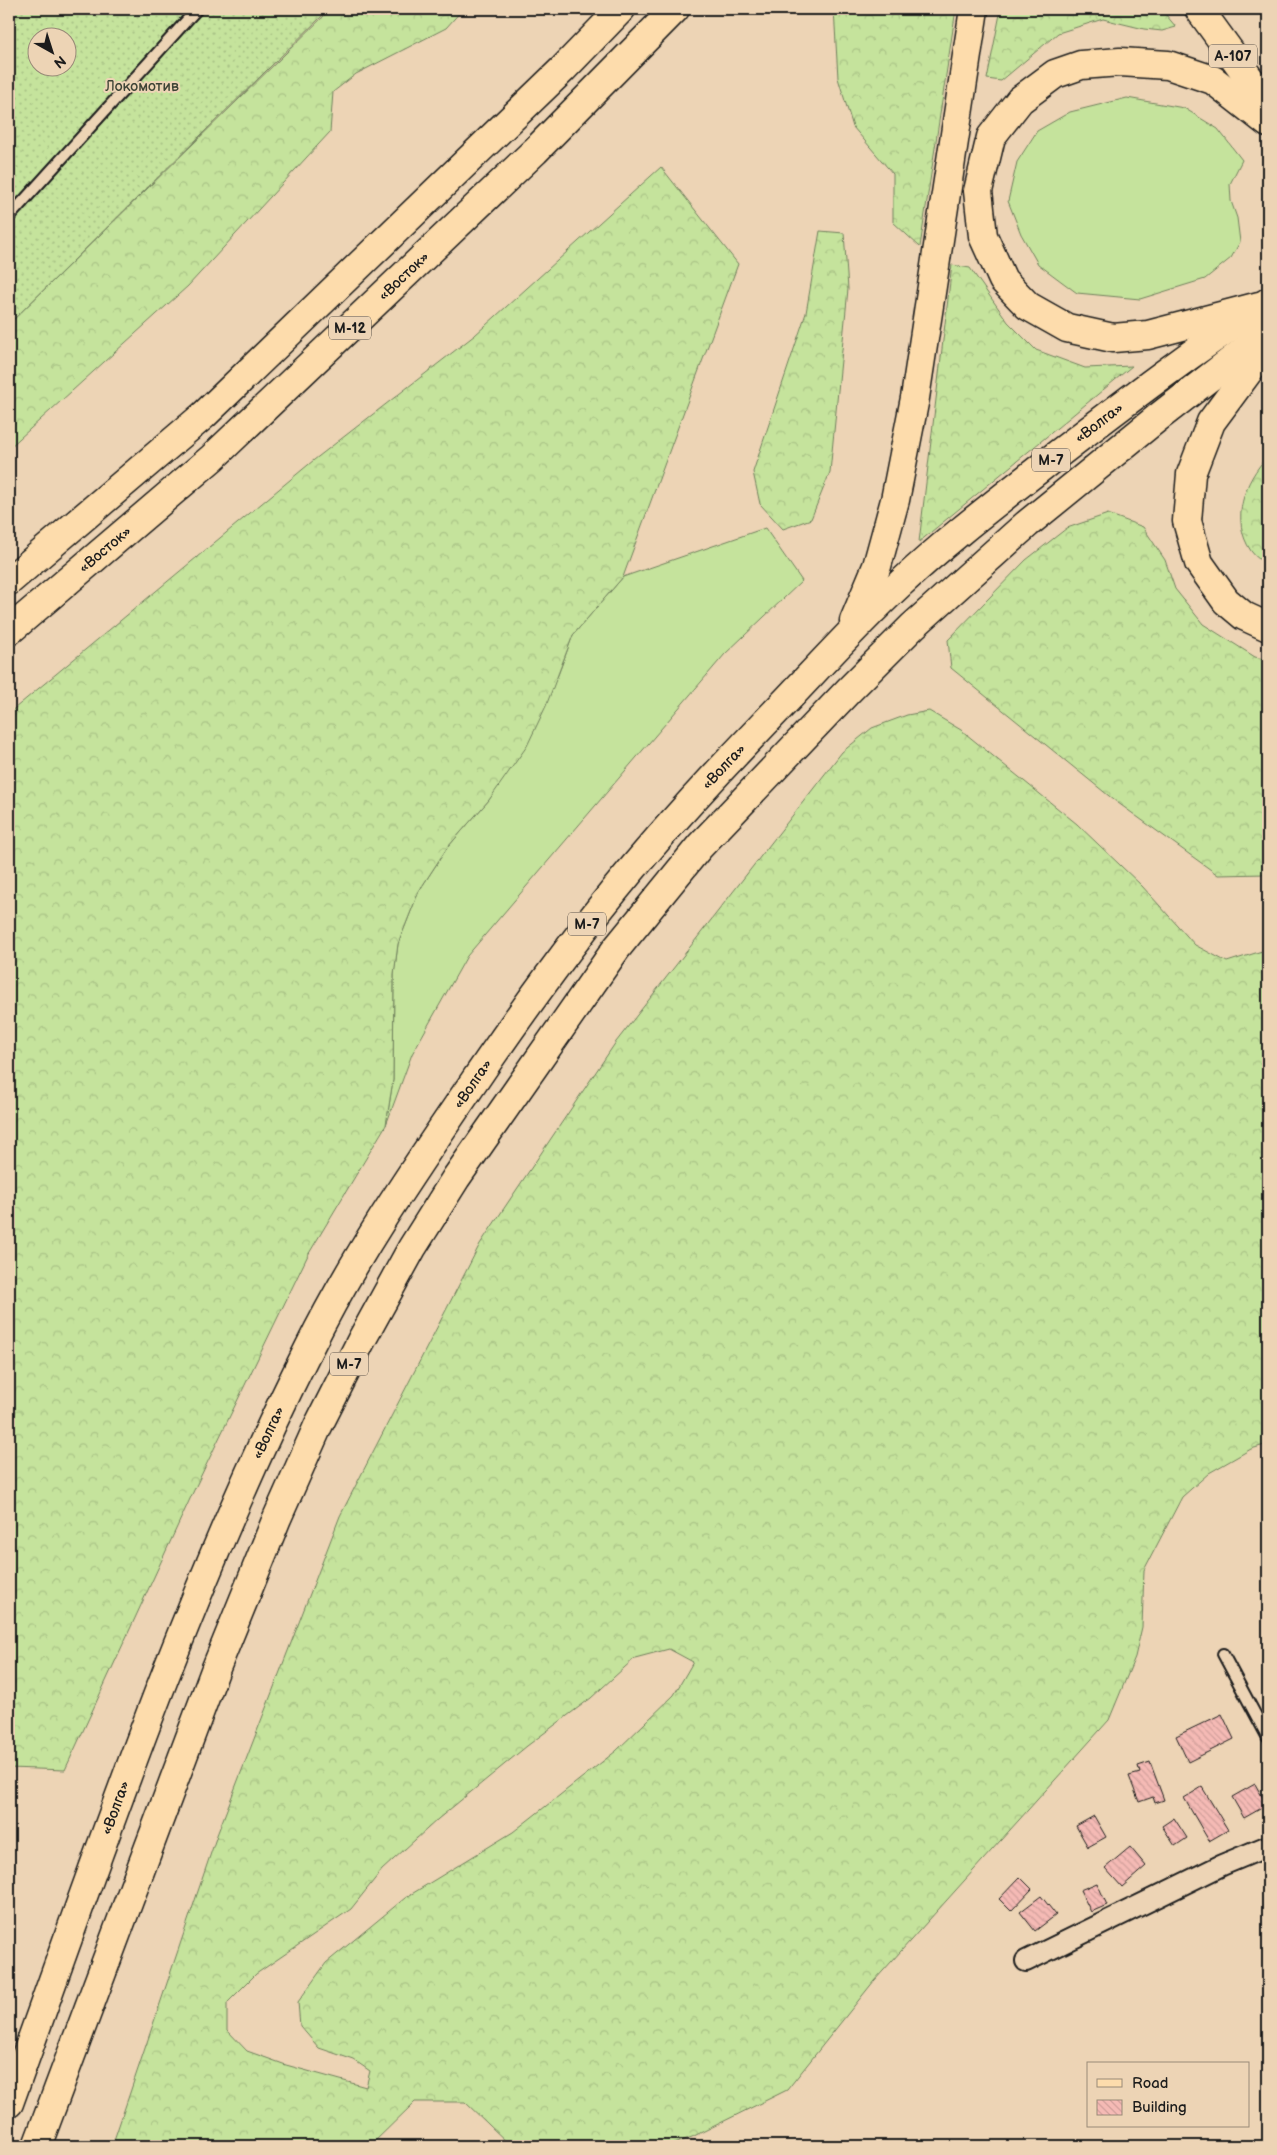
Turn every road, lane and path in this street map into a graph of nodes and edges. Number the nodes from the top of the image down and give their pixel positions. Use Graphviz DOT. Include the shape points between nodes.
graph roads {
  1 [pos="197,9"];
  2 [pos="621,9"];
  3 [pos="675,9"];
  4 [pos="974,9"];
  5 [pos="1199,9"];
  6 [pos="1268,104"];
  7 [pos="1268,123"];
  8 [pos="9,217"];
  9 [pos="1266,304"];
  10 [pos="1268,332"];
  11 [pos="1268,345"];
  12 [pos="9,580"];
  13 [pos="1268,628"];
  14 [pos="9,631"];
  15 [pos="851,631"];
  16 [pos="1223,1654"];
  17 [pos="1268,1738"];
  18 [pos="1268,1846"];
  19 [pos="1026,1961"];
  20 [pos="9,2103"];
  21 [pos="37,2146"];
  1 -- 8 [label="lane"];
  2 -- 12 [label="main road, М-12" via="562,70 204,415"];
  3 -- 14 [label="main road, «Восток» / М-12" via="535,151 212,458"];
  4 -- 15 [label="main road" via="915,398 897,491 877,566"];
  5 -- 6 [label="main road, А-107"];
  7 -- 9 [label="main road" via="1213,80 1168,64 1120,62 1081,65 1055,74 1020,100 992,136 978,191 982,236 1003,280 1028,306 1066,328 1113,338 1148,335"];
  9 -- 15 [label="main road, «Волга» / М-7" via="1153,381 1000,499 906,578"];
  10 -- 21 [label="main road, М-7" via="1027,524 913,626 849,690 700,846 616,949 456,1178 412,1248 361,1341 277,1518 216,1668"];
  11 -- 13 [label="main road" via="1211,422 1191,474 1187,521 1199,563 1226,601 1244,616"];
  15 -- 20 [label="main road, «Волга» / М-7" via="703,788 582,930 426,1152 363,1250 312,1341 219,1540 104,1839"];
  16 -- 17 [label="lane"];
  18 -- 19 [label="street" via="1222,1865"];
}
